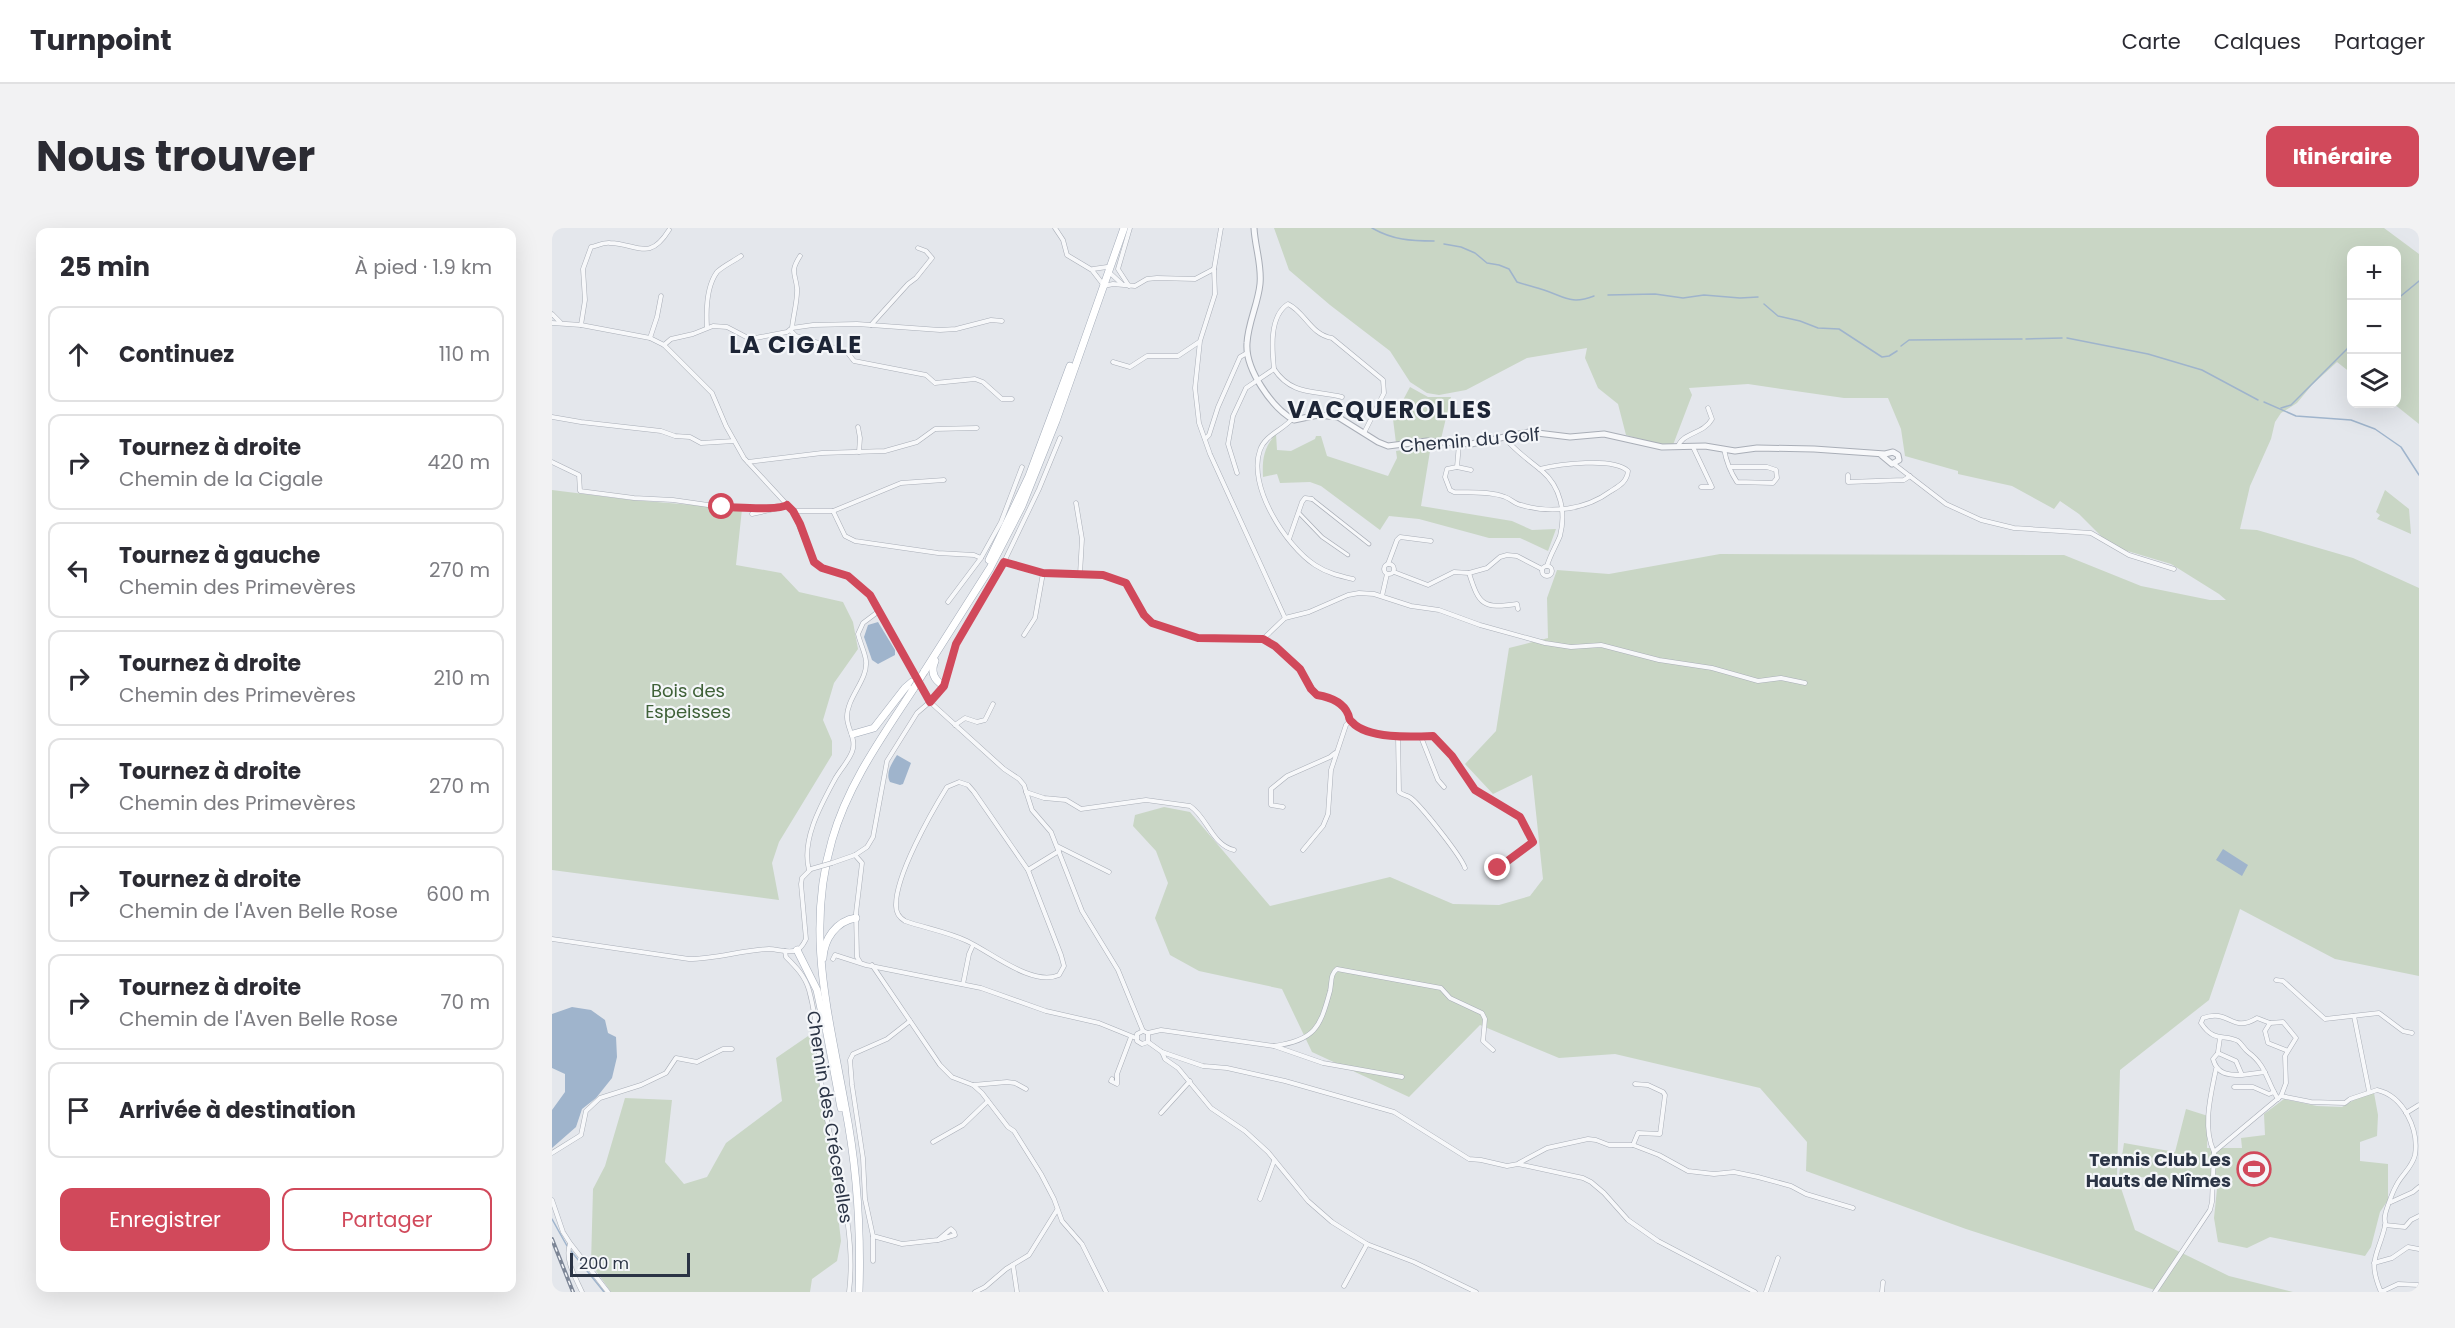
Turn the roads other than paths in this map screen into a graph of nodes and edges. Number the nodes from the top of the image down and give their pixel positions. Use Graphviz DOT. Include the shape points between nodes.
graph roads {
  1 [pos="1055,228"];
  2 [pos="1122,228"];
  3 [pos="1130,228"];
  4 [pos="1221,228"];
  5 [pos="1254,228"];
  6 [pos="669,230"];
  7 [pos="918,248"];
  8 [pos="741,256"];
  9 [pos="800,256"];
  10 [pos="1214,269"];
  11 [pos="1092,270"];
  12 [pos="1108,270"];
  13 [pos="1103,284"];
  14 [pos="1127,286"];
  15 [pos="661,296"];
  16 [pos="552,314"];
  17 [pos="1002,321"];
  18 [pos="561,322"];
  19 [pos="552,323"];
  20 [pos="581,325"];
  21 [pos="871,325"];
  22 [pos="706,327"];
  23 [pos="791,329"];
  24 [pos="650,338"];
  25 [pos="1200,341"];
  26 [pos="664,345"];
  27 [pos="1248,353"];
  28 [pos="1250,361"];
  29 [pos="1113,362"];
  30 [pos="1238,365"];
  31 [pos="1274,369"];
  32 [pos="1257,379"];
  33 [pos="1342,397"];
  34 [pos="1012,399"];
  35 [pos="1708,408"];
  36 [pos="552,417"];
  37 [pos="1292,419"];
  38 [pos="858,428"];
  39 [pos="977,428"];
  40 [pos="1364,434"];
  41 [pos="1504,437"];
  42 [pos="1060,438"];
  43 [pos="1205,440"];
  44 [pos="1512,440"];
  45 [pos="734,441"];
  46 [pos="1459,444"];
  47 [pos="1693,446"];
  48 [pos="1678,447"];
  49 [pos="1724,449"];
  50 [pos="859,452"];
  51 [pos="1887,457"];
  52 [pos="552,462"];
  53 [pos="747,462"];
  54 [pos="1897,464"];
  55 [pos="1730,466"];
  56 [pos="1022,467"];
  57 [pos="1457,467"];
  58 [pos="1539,469"];
  59 [pos="1471,470"];
  60 [pos="1237,473"];
  61 [pos="1848,475"];
  62 [pos="1910,476"];
  63 [pos="944,480"];
  64 [pos="1701,486"];
  65 [pos="1312,499"];
  66 [pos="1076,502"];
  67 [pos="787,505"];
  68 [pos="771,509"];
  69 [pos="1562,509"];
  70 [pos="793,511"];
  71 [pos="833,512"];
  72 [pos="1299,513"];
  73 [pos="752,514"];
  74 [pos="1289,540"];
  75 [pos="1431,541"];
  76 [pos="1369,544"];
  77 [pos="1348,555"];
  78 [pos="981,558"];
  79 [pos="1004,562"];
  80 [pos="1388,564"];
  81 [pos="1547,566"];
  82 [pos="1542,569"];
  83 [pos="2174,569"];
  84 [pos="1394,572"];
  85 [pos="1043,573"];
  86 [pos="1469,573"];
  87 [pos="1080,574"];
  88 [pos="1387,574"];
  89 [pos="1353,579"];
  90 [pos="1382,596"];
  91 [pos="948,602"];
  92 [pos="1518,609"];
  93 [pos="879,611"];
  94 [pos="963,612"];
  95 [pos="1285,618"];
  96 [pos="1024,635"];
  97 [pos="1263,639"];
  98 [pos="923,670"];
  99 [pos="1805,684"];
  100 [pos="913,686"];
  101 [pos="944,686"];
  102 [pos="930,702"];
  103 [pos="993,704"];
  104 [pos="1350,721"];
  105 [pos="955,725"];
  106 [pos="853,734"];
  107 [pos="1398,736"];
  108 [pos="1421,737"];
  109 [pos="1337,751"];
  110 [pos="1444,787"];
  111 [pos="1026,792"];
  112 [pos="1283,807"];
  113 [pos="1058,848"];
  114 [pos="1234,850"];
  115 [pos="1303,850"];
  116 [pos="855,855"];
  117 [pos="1465,868"];
  118 [pos="1498,868"];
  119 [pos="810,870"];
  120 [pos="1028,870"];
  121 [pos="1109,872"];
  122 [pos="856,918"];
  123 [pos="552,939"];
  124 [pos="973,945"];
  125 [pos="797,950"];
  126 [pos="785,951"];
  127 [pos="833,959"];
  128 [pos="860,962"];
  129 [pos="872,965"];
  130 [pos="2276,980"];
  131 [pos="963,984"];
  132 [pos="823,988"];
  133 [pos="2354,1016"];
  134 [pos="910,1021"];
  135 [pos="2270,1023"];
  136 [pos="825,1025"];
  137 [pos="1143,1031"];
  138 [pos="1148,1033"];
  139 [pos="2412,1033"];
  140 [pos="1134,1038"];
  141 [pos="2220,1038"];
  142 [pos="1148,1042"];
  143 [pos="1275,1046"];
  144 [pos="732,1049"];
  145 [pos="1493,1050"];
  146 [pos="2288,1051"];
  147 [pos="1162,1052"];
  148 [pos="2218,1053"];
  149 [pos="2216,1069"];
  150 [pos="2265,1072"];
  151 [pos="2242,1075"];
  152 [pos="1402,1077"];
  153 [pos="1112,1079"];
  154 [pos="1190,1081"];
  155 [pos="1635,1084"];
  156 [pos="973,1085"];
  157 [pos="2234,1087"];
  158 [pos="1026,1089"];
  159 [pos="2369,1091"];
  160 [pos="2274,1092"];
  161 [pos="2280,1097"];
  162 [pos="988,1101"];
  163 [pos="2419,1105"];
  164 [pos="1161,1113"];
  165 [pos="2406,1113"];
  166 [pos="2419,1127"];
  167 [pos="2415,1132"];
  168 [pos="933,1142"];
  169 [pos="2418,1144"];
  170 [pos="1633,1145"];
  171 [pos="2214,1152"];
  172 [pos="552,1153"];
  173 [pos="1274,1160"];
  174 [pos="1518,1164"];
  175 [pos="853,1166"];
  176 [pos="2419,1187"];
  177 [pos="1260,1199"];
  178 [pos="552,1200"];
  179 [pos="2391,1202"];
  180 [pos="1853,1208"];
  181 [pos="1058,1209"];
  182 [pos="2419,1216"];
  183 [pos="2385,1225"];
  184 [pos="873,1236"];
  185 [pos="938,1240"];
  186 [pos="570,1244"];
  187 [pos="1367,1244"];
  188 [pos="2419,1249"];
  189 [pos="1778,1258"];
  190 [pos="873,1261"];
  191 [pos="2374,1263"];
  192 [pos="1013,1265"];
  193 [pos="1883,1282"];
  194 [pos="2419,1285"];
  195 [pos="1344,1286"];
  196 [pos="582,1292"];
  197 [pos="608,1292"];
  198 [pos="849,1292"];
  199 [pos="859,1292"];
  200 [pos="975,1292"];
  201 [pos="1017,1292"];
  202 [pos="1106,1292"];
  203 [pos="1476,1292"];
  204 [pos="1755,1292"];
  205 [pos="1766,1292"];
  206 [pos="1882,1292"];
  207 [pos="2155,1292"];
  208 [pos="2381,1292"];
  1 -- 11 [label="street" via="1067,255"];
  2 -- 12 [label="main road"];
  3 -- 14 [label="street" via="1118,269"];
  4 -- 10 [label="street"];
  5 -- 27 [label="street" via="1260,282"];
  6 -- 20 [label="street" via="660,245 651,248 607,242 591,247 582,269 585,300"];
  7 -- 21 [label="street" via="932,258"];
  8 -- 22 [label="street" via="718,272 713,281 706,304"];
  9 -- 23 [label="street" via="794,266 797,290"];
  10 -- 14 [label="street" via="1195,279 1147,279"];
  10 -- 25 [label="street" via="1215,294"];
  11 -- 12 [label="street"];
  11 -- 13 [label="street"];
  12 -- 13 [label="main road"];
  12 -- 14 [label="street"];
  13 -- 14 [label="street"];
  13 -- 94 [label="main road" via="1022,506"];
  13 -- 98 [label="main road" via="1006,528"];
  15 -- 24 [label="street"];
  16 -- 18 [label="street"];
  17 -- 21 [label="street" via="950,330"];
  18 -- 19 [label="street"];
  18 -- 20 [label="street"];
  20 -- 24 [label="street"];
  21 -- 23 [label="street" via="823,324"];
  22 -- 23 [label="street" via="727,327 750,339"];
  22 -- 26 [label="street"];
  23 -- 34 [label="street" via="796,336 847,352 854,362 926,375 935,383 975,379 1002,399"];
  24 -- 26 [label="street"];
  25 -- 29 [label="street" via="1178,356 1147,356 1130,367"];
  25 -- 43 [label="street" via="1195,388"];
  26 -- 45 [label="street" via="712,393"];
  27 -- 28 [label="street"];
  27 -- 30 [label="street" via="1240,357"];
  28 -- 30 [label="street"];
  28 -- 32 [label="street"];
  30 -- 43 [label="street"];
  31 -- 32 [label="street"];
  31 -- 33 [label="street" via="1290,386"];
  31 -- 40 [label="street" via="1271,341 1280,311 1288,304 1304,315 1308,324 1332,338 1383,380 1384,393"];
  32 -- 37 [label="street"];
  32 -- 60 [label="street" via="1239,400 1231,426 1228,444"];
  35 -- 48 [label="street" via="1712,419 1708,427 1683,439"];
  36 -- 45 [label="street" via="661,431 701,443"];
  37 -- 40 [label="street, Chemin du Golf" via="1335,416"];
  37 -- 74 [label="street" via="1263,444 1258,466 1269,511"];
  38 -- 50 [label="street"];
  39 -- 50 [label="street" via="935,429 917,442 885,451"];
  40 -- 46 [label="street, Chemin du Golf" via="1388,446 1427,441"];
  41 -- 44 [label="street, Chemin du Golf"];
  41 -- 44 [label="street"];
  41 -- 46 [label="street, Chemin du Golf"];
  42 -- 79 [label="street"];
  43 -- 95 [label="street"];
  44 -- 48 [label="street, Chemin du Golf" via="1536,432 1570,437 1604,434 1658,447"];
  44 -- 58 [label="street" via="1517,451"];
  45 -- 53 [label="street"];
  46 -- 57 [label="street"];
  47 -- 48 [label="street, Chemin du Golf"];
  47 -- 49 [label="street, Chemin du Golf"];
  47 -- 64 [label="street" via="1712,487"];
  49 -- 51 [label="street, Chemin du Golf" via="1814,449"];
  49 -- 55 [label="street"];
  50 -- 53 [label="street"];
  51 -- 54 [label="street"];
  51 -- 54 [label="street" via="1896,452"];
  52 -- 68 [label="street" via="579,475 580,491"];
  53 -- 67 [label="street"];
  54 -- 62 [label="street"];
  55 -- 55 [label="street" via="1737,482 1773,483 1777,478 1776,470 1767,467"];
  56 -- 78 [label="street" via="1001,522"];
  57 -- 59 [label="street"];
  57 -- 69 [label="street" via="1445,472 1454,492 1487,493 1519,505"];
  58 -- 69 [label="street" via="1553,483"];
  58 -- 69 [label="street" via="1597,464 1628,471 1624,482 1596,501"];
  61 -- 62 [label="street" via="1848,482 1904,480"];
  62 -- 83 [label="street" via="1946,504 1981,520 2014,528 2091,533 2129,555"];
  63 -- 71 [label="street" via="901,483"];
  65 -- 72 [label="street" via="1305,498"];
  65 -- 76 [label="street"];
  66 -- 87 [label="street" via="1082,539"];
  67 -- 68 [label="street"];
  67 -- 70 [label="street"];
  68 -- 73 [label="street"];
  69 -- 81 [label="street" via="1560,534"];
  70 -- 71 [label="street"];
  70 -- 93 [label="street" via="814,562 848,576 870,595"];
  71 -- 78 [label="street" via="845,536 855,542"];
  72 -- 74 [label="street"];
  72 -- 77 [label="street" via="1328,542"];
  74 -- 89 [label="street" via="1325,572"];
  75 -- 80 [label="street" via="1400,537"];
  78 -- 91 [label="street"];
  79 -- 85 [label="street"];
  79 -- 101 [label="street" via="956,644"];
  80 -- 84 [label="street" via="1393,565"];
  80 -- 88 [label="street" via="1384,568"];
  81 -- 82 [label="street"];
  81 -- 82 [label="street" via="1552,570 1548,576"];
  82 -- 86 [label="street" via="1507,555 1487,568"];
  84 -- 86 [label="street" via="1428,585 1454,572"];
  84 -- 88 [label="street"];
  85 -- 87 [label="street"];
  85 -- 96 [label="street" via="1035,618"];
  86 -- 92 [label="street" via="1482,602 1495,606 1517,604"];
  87 -- 97 [label="street" via="1103,575 1126,583 1152,623 1209,639"];
  88 -- 90 [label="street"];
  90 -- 95 [label="street" via="1348,595"];
  90 -- 99 [label="street" via="1545,642 1571,647 1601,645 1758,681 1781,678"];
  93 -- 102 [label="street"];
  93 -- 106 [label="street" via="863,623 858,634 866,668 848,709"];
  94 -- 98 [label="main road"];
  94 -- 101 [label="main road" via="933,664 934,677"];
  95 -- 97 [label="street"];
  97 -- 104 [label="street" via="1294,662 1317,695 1329,697 1342,707"];
  98 -- 100 [label="main road, bridge"];
  100 -- 106 [label="main road" via="905,688 879,724"];
  100 -- 132 [label="main road" via="859,775 832,839 819,916"];
  100 -- 136 [label="main road" via="849,787 825,853 815,928"];
  101 -- 102 [label="street"];
  102 -- 105 [label="street"];
  102 -- 116 [label="street" via="913,719 887,762 873,837"];
  103 -- 105 [label="street" via="986,720 965,718"];
  104 -- 107 [label="street" via="1368,731"];
  104 -- 109 [label="street"];
  105 -- 111 [label="street" via="1019,779"];
  106 -- 119 [label="street" via="853,749 809,837"];
  107 -- 108 [label="street"];
  107 -- 117 [label="street" via="1398,792 1410,798 1450,844"];
  108 -- 110 [label="street"];
  108 -- 118 [label="street" via="1433,736 1441,743 1475,790 1515,813 1533,840"];
  109 -- 112 [label="street" via="1287,776 1271,789 1271,805"];
  109 -- 115 [label="street" via="1329,784 1328,814"];
  111 -- 113 [label="street" via="1032,810 1051,832"];
  111 -- 114 [label="street" via="1066,800 1082,809 1146,800 1190,806 1216,839"];
  113 -- 120 [label="street"];
  113 -- 121 [label="street"];
  113 -- 137 [label="street" via="1077,903 1118,970"];
  116 -- 119 [label="street, bridge"];
  116 -- 122 [label="street" via="862,863"];
  119 -- 125 [label="street" via="801,884 806,939"];
  120 -- 124 [label="street" via="1061,955 1064,966 1059,975 1050,979 1035,976"];
  120 -- 124 [label="street" via="968,785 959,782 947,788 908,860 896,908 905,921"];
  122 -- 128 [label="street" via="856,957"];
  122 -- 132 [label="main road" via="828,937 823,952"];
  123 -- 126 [label="street" via="689,959 734,952"];
  124 -- 131 [label="street"];
  125 -- 126 [label="street"];
  125 -- 136 [label="main road" via="817,990"];
  126 -- 198 [label="street, Chemin des Crécerelles" via="806,980 812,1006 825,1104 847,1216 852,1273"];
  127 -- 128 [label="street" via="835,955"];
  128 -- 129 [label="street"];
  129 -- 131 [label="street"];
  129 -- 134 [label="street"];
  130 -- 133 [label="street" via="2283,981 2325,1019"];
  131 -- 140 [label="street" via="1046,1011 1099,1023"];
  132 -- 175 [label="main road"];
  133 -- 139 [label="street" via="2379,1013 2403,1032"];
  133 -- 159 [label="street"];
  134 -- 156 [label="street" via="952,1077"];
  134 -- 184 [label="street" via="887,1039 853,1054 850,1060"];
  135 -- 141 [label="street" via="2257,1018 2241,1025 2221,1016 2203,1018 2205,1028"];
  135 -- 146 [label="street" via="2265,1031 2268,1043"];
  135 -- 146 [label="street" via="2283,1022 2296,1038"];
  136 -- 175 [label="main road"];
  137 -- 138 [label="street"];
  137 -- 140 [label="street"];
  138 -- 142 [label="street"];
  138 -- 143 [label="street" via="1161,1030"];
  140 -- 142 [label="street" via="1139,1043"];
  140 -- 153 [label="street" via="1116,1084"];
  141 -- 148 [label="street"];
  141 -- 150 [label="street" via="2238,1041 2257,1058"];
  142 -- 147 [label="street"];
  143 -- 145 [label="street" via="1300,1041 1319,1026 1332,974 1344,969 1441,988 1450,998 1482,1013 1483,1041"];
  143 -- 152 [label="street" via="1323,1063"];
  144 -- 172 [label="street" via="723,1049 697,1062 676,1058 666,1072 600,1098 586,1111 581,1135"];
  146 -- 161 [label="street" via="2286,1083"];
  147 -- 154 [label="street"];
  147 -- 174 [label="street" via="1203,1066 1286,1081 1394,1112 1463,1158 1507,1166"];
  148 -- 149 [label="street" via="2213,1059"];
  148 -- 151 [label="street" via="2236,1061"];
  149 -- 151 [label="street"];
  149 -- 171 [label="street" via="2209,1119"];
  150 -- 151 [label="street"];
  150 -- 160 [label="street"];
  154 -- 164 [label="street"];
  154 -- 173 [label="street" via="1211,1108 1245,1131"];
  155 -- 170 [label="street" via="1648,1084 1665,1095 1660,1134 1638,1133"];
  156 -- 158 [label="street" via="1007,1082"];
  156 -- 162 [label="street"];
  157 -- 160 [label="street"];
  159 -- 161 [label="street" via="2344,1104"];
  159 -- 165 [label="street" via="2387,1093"];
  160 -- 161 [label="street"];
  161 -- 171 [label="street"];
  162 -- 168 [label="street" via="963,1125"];
  162 -- 181 [label="street" via="1014,1131"];
  163 -- 165 [label="street"];
  165 -- 167 [label="street"];
  166 -- 167 [label="street"];
  167 -- 169 [label="street"];
  169 -- 179 [label="street" via="2414,1161 2395,1187"];
  170 -- 174 [label="street" via="1609,1145 1588,1139 1547,1148"];
  170 -- 180 [label="street" via="1688,1171 1758,1177"];
  171 -- 207 [label="street" via="2210,1210"];
  173 -- 177 [label="street"];
  173 -- 187 [label="street" via="1321,1214"];
  174 -- 204 [label="street" via="1591,1182 1628,1220 1658,1241"];
  175 -- 199 [label="main road"];
  176 -- 179 [label="street"];
  178 -- 186 [label="street"];
  179 -- 183 [label="street"];
  181 -- 192 [label="street" via="1029,1255"];
  181 -- 202 [label="street" via="1062,1221 1082,1244"];
  182 -- 183 [label="street" via="2406,1227"];
  183 -- 191 [label="street"];
  184 -- 185 [label="street" via="902,1244"];
  184 -- 190 [label="street"];
  186 -- 196 [label="street" via="570,1264"];
  186 -- 197 [label="street"];
  187 -- 195 [label="street"];
  187 -- 203 [label="street"];
  188 -- 191 [label="street" via="2408,1247 2392,1258"];
  189 -- 205 [label="street"];
  191 -- 208 [label="street" via="2373,1275"];
  192 -- 200 [label="street"];
  192 -- 201 [label="street"];
  193 -- 206 [label="street"];
  194 -- 208 [label="street" via="2398,1284"];
}
